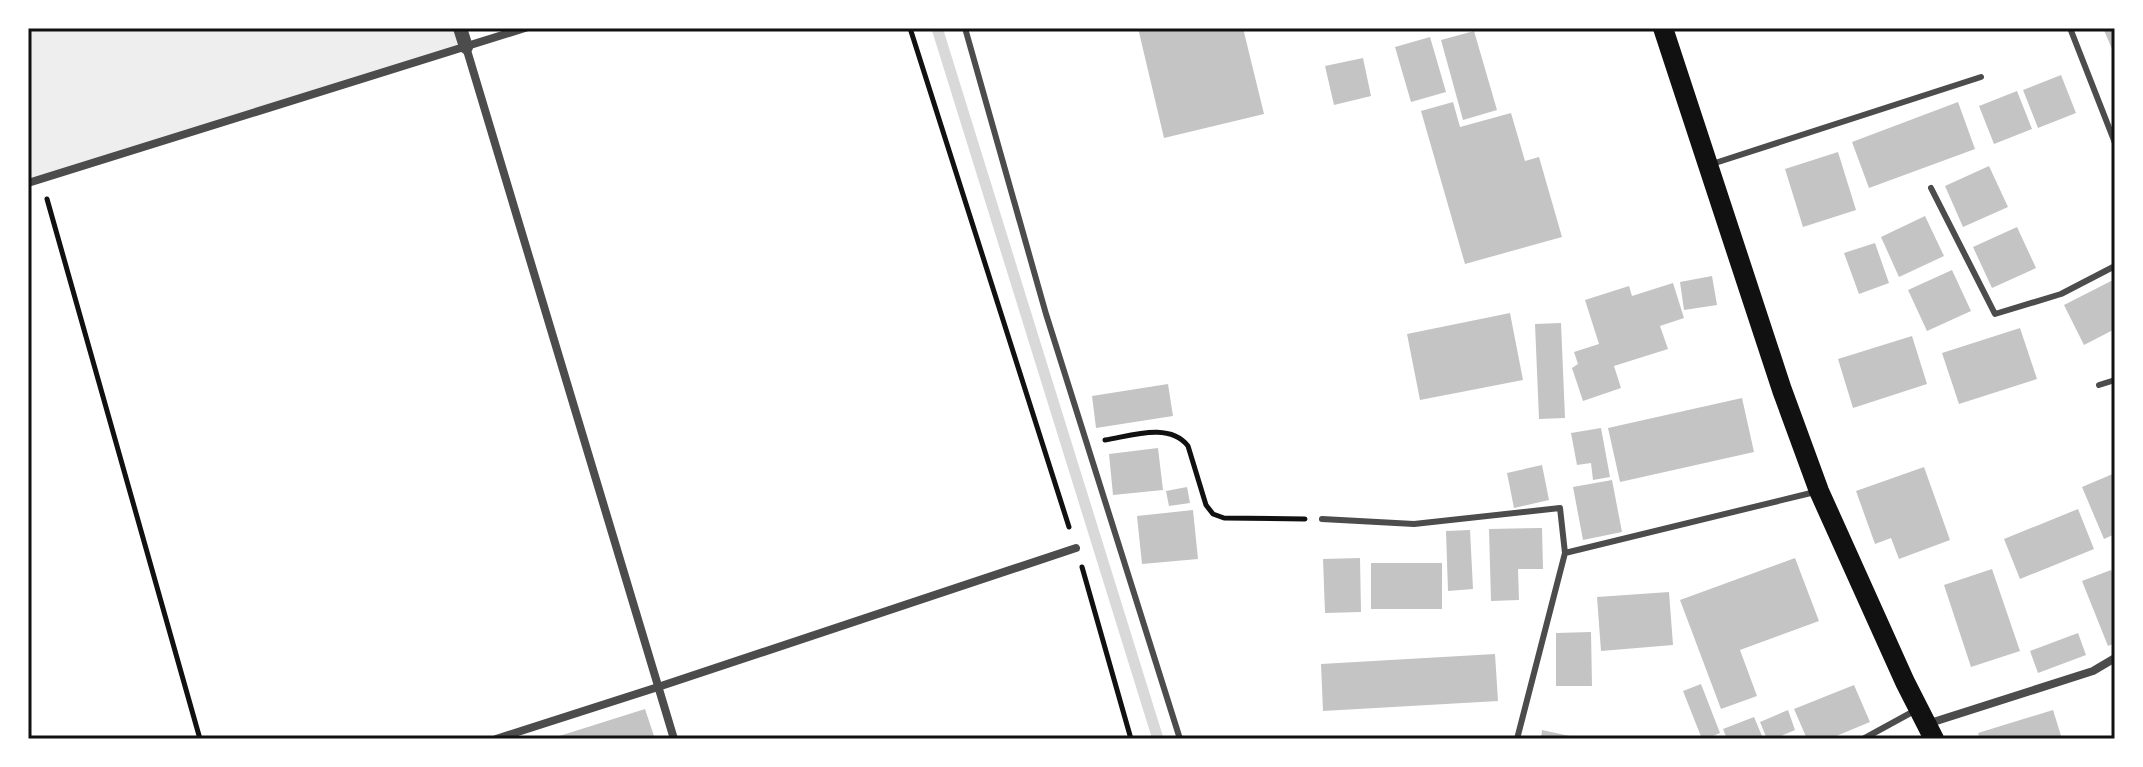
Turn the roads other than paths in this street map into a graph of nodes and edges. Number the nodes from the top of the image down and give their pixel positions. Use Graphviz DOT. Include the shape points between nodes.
graph roads {
  1 [pos="460,28"];
  2 [pos="525,28"];
  3 [pos="965,28"];
  4 [pos="1663,28"];
  5 [pos="2070,28"];
  6 [pos="466,47"];
  7 [pos="1981,77"];
  8 [pos="2115,143"];
  9 [pos="1709,165"];
  10 [pos="28,183"];
  11 [pos="1931,188"];
  12 [pos="2115,266"];
  13 [pos="2115,380"];
  14 [pos="2099,385"];
  15 [pos="1819,491"];
  16 [pos="1322,519"];
  17 [pos="1076,548"];
  18 [pos="1565,553"];
  19 [pos="2115,658"];
  20 [pos="658,687"];
  21 [pos="1926,724"];
  22 [pos="496,739"];
  23 [pos="674,739"];
  24 [pos="1180,739"];
  25 [pos="1517,739"];
  26 [pos="1863,739"];
  1 -- 6 [label="street"];
  2 -- 6 [label="street"];
  3 -- 24 [label="lane" via="1046,314"];
  4 -- 9 [label="main road"];
  5 -- 8 [label="lane"];
  6 -- 10 [label="street"];
  6 -- 20 [label="street"];
  7 -- 9 [label="lane"];
  9 -- 15 [label="main road"];
  11 -- 12 [label="lane" via="1995,314 2061,294"];
  13 -- 14 [label="lane"];
  15 -- 18 [label="lane"];
  15 -- 21 [label="main road"];
  16 -- 18 [label="lane" via="1414,524 1560,508"];
  17 -- 20 [label="street"];
  18 -- 25 [label="lane"];
  19 -- 21 [label="street" via="2093,671"];
  20 -- 22 [label="street"];
  20 -- 23 [label="street"];
  21 -- 26 [label="lane"];
}
